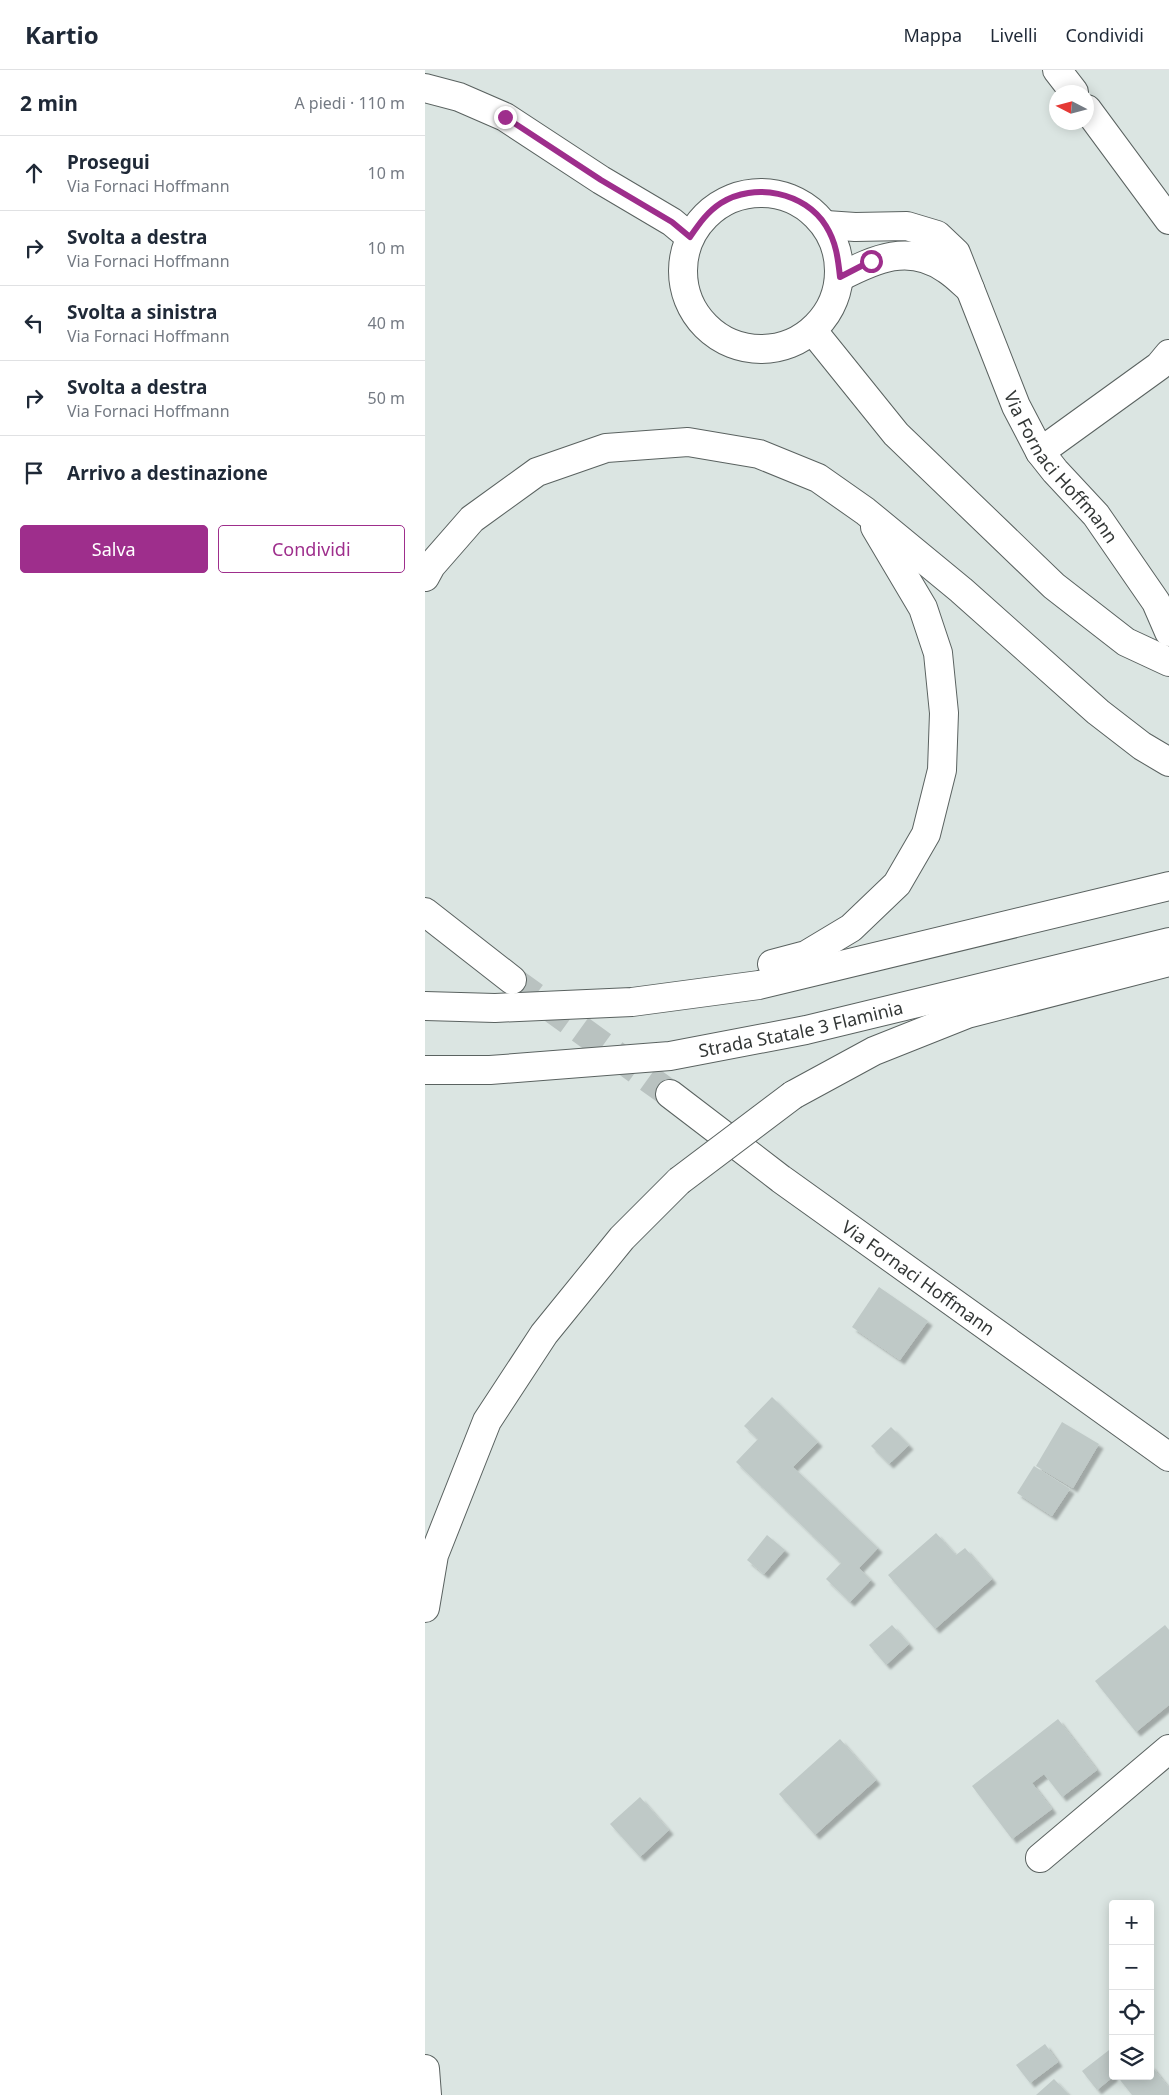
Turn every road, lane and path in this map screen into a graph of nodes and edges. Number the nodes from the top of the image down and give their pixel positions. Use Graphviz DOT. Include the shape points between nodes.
graph roads {
  1 [pos="1057,70"];
  2 [pos="1069,85"];
  3 [pos="425,88"];
  4 [pos="1094,118"];
  5 [pos="1169,220"];
  6 [pos="826,225"];
  7 [pos="690,237"];
  8 [pos="840,277"];
  9 [pos="973,291"];
  10 [pos="813,331"];
  11 [pos="1169,354"];
  12 [pos="1040,452"];
  13 [pos="865,511"];
  14 [pos="425,577"];
  15 [pos="1169,632"];
  16 [pos="1169,662"];
  17 [pos="1169,762"];
  18 [pos="1169,886"];
  19 [pos="425,912"];
  20 [pos="1169,942"];
  21 [pos="1169,962"];
  22 [pos="512,980"];
  23 [pos="632,1002"];
  24 [pos="425,1006"];
  25 [pos="425,1070"];
  26 [pos="670,1094"];
  27 [pos="1169,1457"];
  28 [pos="425,1608"];
  29 [pos="1169,1749"];
  30 [pos="1040,1858"];
  31 [pos="425,2069"];
  32 [pos="427,2095"];
  1 -- 2 [label="main road"];
  3 -- 7 [label="main road" via="459,97 505,117 672,222"];
  4 -- 5 [label="main road"];
  6 -- 7 [label="main road" via="810,208 789,197 766,192 751,193 721,202 703,217"];
  6 -- 8 [label="main road" via="837,250"];
  6 -- 9 [label="main road, Via Fornaci Hoffmann" via="907,226 937,235 956,252"];
  7 -- 10 [label="main road" via="683,262 685,289 695,314 713,334 737,346 763,350 789,345"];
  8 -- 9 [label="main road" via="871,261 899,255 939,265"];
  8 -- 10 [label="main road" via="836,297"];
  9 -- 12 [label="main road, Via Fornaci Hoffmann" via="1016,406"];
  10 -- 16 [label="main road" via="896,434 1054,586 1126,642"];
  11 -- 12 [label="main road" via="1159,366"];
  12 -- 15 [label="main road, Via Fornaci Hoffmann" via="1096,515 1156,602"];
  13 -- 14 [label="main road" via="818,478 759,454 688,442 606,448 537,472 472,519"];
  13 -- 17 [label="main road" via="961,590 1098,712"];
  13 -- 23 [label="main road" via="923,608 938,653 945,713 942,770 926,834 897,884 851,928 806,955 678,984"];
  18 -- 23 [label="main road" via="759,985"];
  19 -- 22 [label="main road"];
  20 -- 25 [label="main road, Strada Statale 3 Flaminia" via="806,1030 670,1056 500,1069"];
  21 -- 28 [label="main road, bridge" via="967,1014 873,1051 793,1095 679,1181 622,1238 544,1334 487,1420 434,1555"];
  23 -- 24 [label="main road" via="495,1008"];
  26 -- 27 [label="main road, Via Fornaci Hoffmann" via="781,1179"];
  29 -- 30 [label="main road"];
  31 -- 32 [label="main road"];
}
